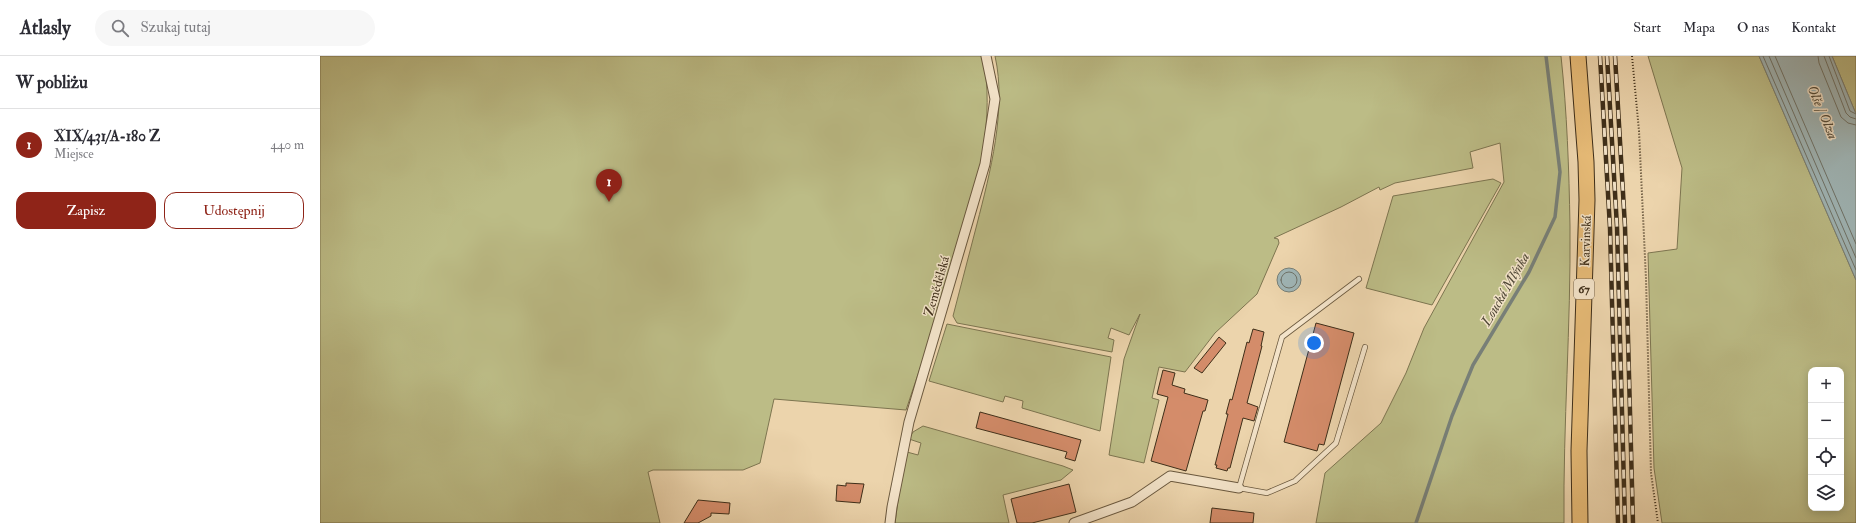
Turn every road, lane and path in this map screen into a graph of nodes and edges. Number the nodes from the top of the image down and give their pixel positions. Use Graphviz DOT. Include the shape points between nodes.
graph roads {
  1 [pos="986,56"];
  2 [pos="1578,56"];
  3 [pos="1632,56"];
  4 [pos="1359,279"];
  5 [pos="1365,347"];
  6 [pos="1240,488"];
  7 [pos="890,523"];
  8 [pos="1074,523"];
  9 [pos="1580,523"];
  10 [pos="1658,523"];
  1 -- 7 [label="street, Zemědělská" via="995,99 985,164 910,422"];
  2 -- 9 [label="main road, Karvinská / 67" via="1586,162 1579,451"];
  3 -- 10 [label="path" via="1639,131 1646,279 1651,473"];
  4 -- 6 [label="lane" via="1282,337"];
  5 -- 6 [label="lane" via="1336,443 1295,481 1268,493"];
  6 -- 8 [label="street" via="1170,476 1132,502"];
}
